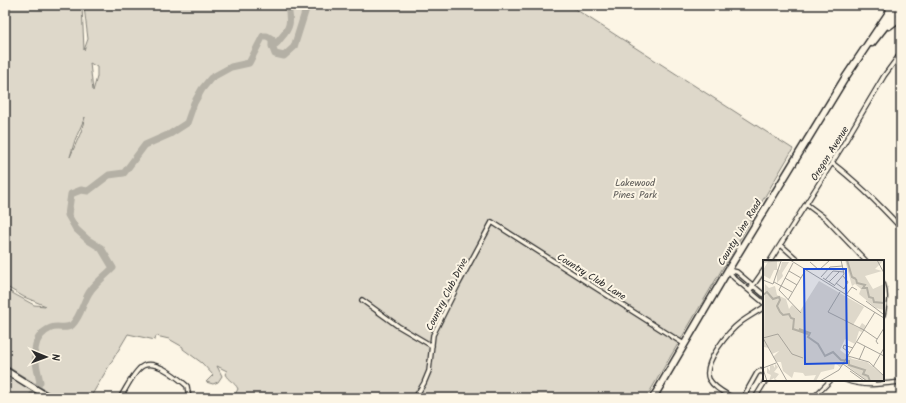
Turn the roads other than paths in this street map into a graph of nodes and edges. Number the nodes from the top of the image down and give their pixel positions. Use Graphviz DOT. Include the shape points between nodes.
graph roads {
  1 [pos="881,5"];
  2 [pos="901,6"];
  3 [pos="893,8"];
  4 [pos="901,17"];
  5 [pos="877,37"];
  6 [pos="901,53"];
  7 [pos="845,78"];
  8 [pos="832,163"];
  9 [pos="806,204"];
  10 [pos="492,222"];
  11 [pos="901,228"];
  12 [pos="781,245"];
  13 [pos="771,260"];
  14 [pos="798,260"];
  15 [pos="865,260"];
  16 [pos="728,270"];
  17 [pos="763,272"];
  18 [pos="754,285"];
  19 [pos="884,286"];
  20 [pos="750,290"];
  21 [pos="763,294"];
  22 [pos="362,300"];
  23 [pos="763,302"];
  24 [pos="884,307"];
  25 [pos="763,308"];
  26 [pos="684,344"];
  27 [pos="432,346"];
  28 [pos="5,370"];
  29 [pos="763,372"];
  30 [pos="765,381"];
  31 [pos="830,381"];
  32 [pos="849,381"];
  33 [pos="874,382"];
  34 [pos="901,382"];
  35 [pos="50,398"];
  36 [pos="120,398"];
  37 [pos="189,398"];
  38 [pos="415,398"];
  39 [pos="653,398"];
  40 [pos="733,398"];
  41 [pos="743,398"];
  42 [pos="755,398"];
  43 [pos="813,398"];
  1 -- 3 [label="street"];
  2 -- 5 [label="main road, County Line Road"];
  3 -- 7 [label="main road, County Line Road"];
  4 -- 5 [label="main road"];
  5 -- 7 [label="main road, County Line Road"];
  6 -- 8 [label="street, Oregon Avenue" via="884,76"];
  7 -- 16 [label="main road, County Line Road"];
  8 -- 9 [label="street, Oregon Avenue"];
  8 -- 11 [label="street" via="857,183"];
  9 -- 12 [label="street, Oregon Avenue"];
  9 -- 15 [label="street" via="826,219"];
  10 -- 26 [label="street, Country Club Lane"];
  10 -- 27 [label="street, Country Club Drive" via="433,335"];
  12 -- 13 [label="street, Oregon Avenue"];
  12 -- 14 [label="street"];
  16 -- 18 [label="street" via="737,272"];
  16 -- 20 [label="street"];
  16 -- 26 [label="main road, County Line Road"];
  17 -- 18 [label="street"];
  18 -- 20 [label="street"];
  18 -- 21 [label="street"];
  19 -- 24 [label="street"];
  20 -- 23 [label="street"];
  22 -- 27 [label="street"];
  25 -- 40 [label="street" via="742,321 727,335 709,367 708,374 713,385"];
  26 -- 39 [label="main road, County Line Road"];
  27 -- 38 [label="street, Country Club Drive" via="429,371"];
  28 -- 35 [label="main road"];
  29 -- 41 [label="street" via="757,373"];
  30 -- 42 [label="street"];
  31 -- 43 [label="street"];
  32 -- 33 [label="street" via="866,385"];
  33 -- 34 [label="street"];
  36 -- 37 [label="street" via="139,369 148,364 156,365 187,386"];
}
